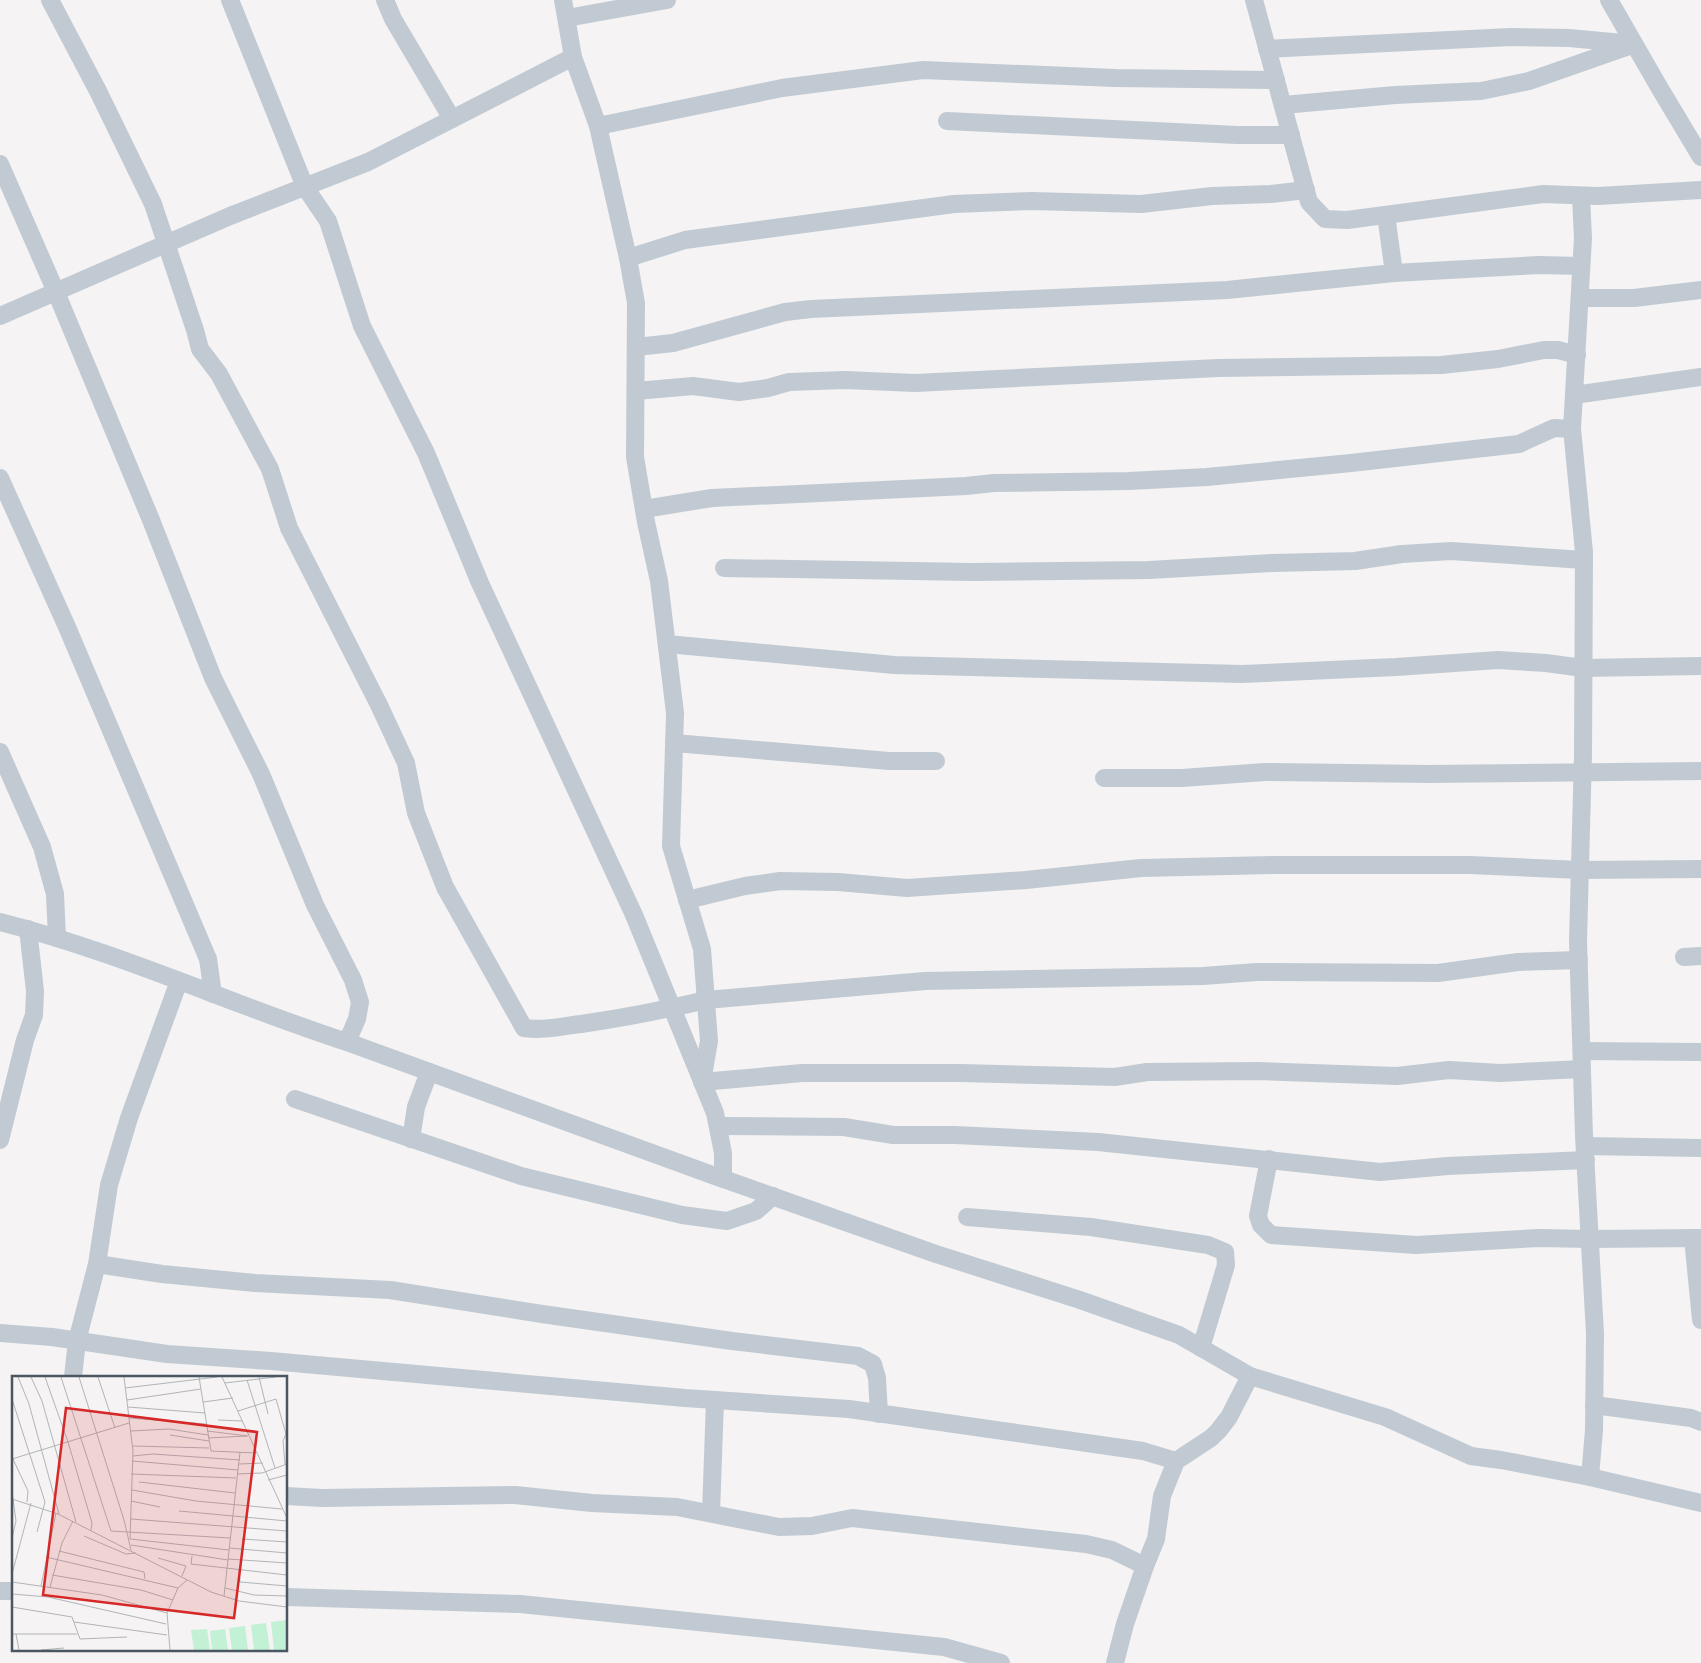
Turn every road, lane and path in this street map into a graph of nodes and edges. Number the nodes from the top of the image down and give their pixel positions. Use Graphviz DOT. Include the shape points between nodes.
graph roads {
  1 [pos="50,0"];
  2 [pos="230,0"];
  3 [pos="385,0"];
  4 [pos="563,0"];
  5 [pos="667,0"];
  6 [pos="1254,0"];
  7 [pos="1609,0"];
  8 [pos="567,18"];
  9 [pos="1634,44"];
  10 [pos="1267,48"];
  11 [pos="573,57"];
  12 [pos="1276,80"];
  13 [pos="1282,105"];
  14 [pos="452,119"];
  15 [pos="947,121"];
  16 [pos="598,126"];
  17 [pos="1291,135"];
  18 [pos="1701,157"];
  19 [pos="0,164"];
  20 [pos="305,187"];
  21 [pos="1306,190"];
  22 [pos="1701,190"];
  23 [pos="1581,196"];
  24 [pos="1386,215"];
  25 [pos="166,244"];
  26 [pos="628,258"];
  27 [pos="1581,266"];
  28 [pos="1394,273"];
  29 [pos="1701,290"];
  30 [pos="56,292"];
  31 [pos="1580,298"];
  32 [pos="0,316"];
  33 [pos="636,347"];
  34 [pos="1577,355"];
  35 [pos="1701,377"];
  36 [pos="636,391"];
  37 [pos="1574,395"];
  38 [pos="1572,429"];
  39 [pos="0,478"];
  40 [pos="644,508"];
  41 [pos="1584,560"];
  42 [pos="724,568"];
  43 [pos="667,644"];
  44 [pos="1701,666"];
  45 [pos="1583,668"];
  46 [pos="674,743"];
  47 [pos="0,752"];
  48 [pos="936,761"];
  49 [pos="1701,771"];
  50 [pos="1582,773"];
  51 [pos="1104,778"];
  52 [pos="1701,869"];
  53 [pos="1580,870"];
  54 [pos="687,900"];
  55 [pos="0,922"];
  56 [pos="28,929"];
  57 [pos="57,938"];
  58 [pos="1579,960"];
  59 [pos="179,981"];
  60 [pos="213,994"];
  61 [pos="706,1000"];
  62 [pos="672,1008"];
  63 [pos="347,1042"];
  64 [pos="1582,1051"];
  65 [pos="1701,1052"];
  66 [pos="1582,1069"];
  67 [pos="429,1072"];
  68 [pos="702,1082"];
  69 [pos="295,1099"];
  70 [pos="718,1126"];
  71 [pos="411,1139"];
  72 [pos="0,1140"];
  73 [pos="1701,1148"];
  74 [pos="1585,1153"];
  75 [pos="1269,1160"];
  76 [pos="723,1179"];
  77 [pos="772,1196"];
  78 [pos="967,1217"];
  79 [pos="1697,1238"];
  80 [pos="1590,1239"];
  81 [pos="97,1264"];
  82 [pos="1701,1320"];
  83 [pos="0,1333"];
  84 [pos="77,1341"];
  85 [pos="1201,1348"];
  86 [pos="73,1376"];
  87 [pos="1250,1376"];
  88 [pos="715,1400"];
  89 [pos="1594,1405"];
  90 [pos="879,1414"];
  91 [pos="1701,1422"];
  92 [pos="1176,1461"];
  93 [pos="1590,1477"];
  94 [pos="288,1496"];
  95 [pos="1701,1503"];
  96 [pos="711,1514"];
  97 [pos="1145,1566"];
  98 [pos="288,1597"];
  99 [pos="1001,1663"];
  100 [pos="1115,1663"];
  1 -- 25 [label="street" via="153,204"];
  2 -- 20 [label="street"];
  3 -- 14 [label="street"];
  4 -- 8 [label="street"];
  5 -- 8 [label="street"];
  6 -- 10 [label="street"];
  7 -- 9 [label="street"];
  8 -- 11 [label="street"];
  9 -- 10 [label="street" via="1511,37"];
  9 -- 13 [label="street" via="1529,81 1481,91"];
  9 -- 18 [label="street"];
  10 -- 12 [label="street"];
  11 -- 14 [label="street"];
  11 -- 16 [label="street"];
  12 -- 13 [label="street"];
  12 -- 16 [label="street" via="1115,78 923,70 782,88"];
  13 -- 17 [label="street"];
  14 -- 20 [label="street" via="368,162"];
  15 -- 17 [label="street"];
  16 -- 26 [label="street"];
  17 -- 21 [label="street"];
  19 -- 30 [label="street"];
  20 -- 25 [label="street"];
  20 -- 62 [label="street" via="328,221 362,326 426,453 480,583 634,916"];
  21 -- 24 [label="street" via="1309,202 1325,219"];
  21 -- 26 [label="street" via="1142,204 954,204 686,240"];
  22 -- 23 [label="street"];
  23 -- 24 [label="street" via="1543,194"];
  23 -- 27 [label="street"];
  24 -- 28 [label="street"];
  25 -- 30 [label="street"];
  25 -- 62 [label="street" via="200,349 219,374 270,469 289,528 406,763 416,813 445,887 524,1028 537,1030"];
  26 -- 33 [label="street" via="636,303"];
  27 -- 28 [label="street" via="1539,265"];
  27 -- 31 [label="street"];
  28 -- 33 [label="street" via="1227,290 811,309 785,312 673,343"];
  29 -- 31 [label="street" via="1634,298"];
  30 -- 32 [label="street"];
  30 -- 63 [label="street" via="213,678 261,774 315,905 353,980 360,1002 358,1019"];
  31 -- 34 [label="street"];
  33 -- 36 [label="street"];
  34 -- 36 [label="street" via="1544,350 1441,365 1218,368 915,383 789,382 739,392 693,386"];
  34 -- 37 [label="street"];
  35 -- 37 [label="street"];
  36 -- 40 [label="street" via="635,457"];
  37 -- 38 [label="street"];
  38 -- 40 [label="street" via="1554,428 1519,444 1207,477 994,483 712,498"];
  38 -- 41 [label="street"];
  39 -- 60 [label="street" via="208,959"];
  40 -- 43 [label="street" via="660,580"];
  41 -- 42 [label="street" via="1451,551 1355,561 1149,570 972,572"];
  41 -- 45 [label="street"];
  43 -- 45 [label="street" via="894,665 1242,674 1498,660"];
  43 -- 46 [label="street" via="675,713"];
  44 -- 45 [label="street"];
  45 -- 50 [label="street"];
  46 -- 48 [label="street" via="889,761"];
  46 -- 54 [label="street" via="671,846"];
  47 -- 57 [label="street" via="42,847 55,894"];
  49 -- 50 [label="street"];
  50 -- 51 [label="street" via="1265,772 1182,778"];
  50 -- 53 [label="street"];
  52 -- 53 [label="street"];
  53 -- 54 [label="street" via="1470,865 1141,868 907,888 780,881"];
  53 -- 58 [label="street"];
  54 -- 61 [label="street" via="702,949"];
  55 -- 56 [label="street"];
  56 -- 57 [label="street"];
  56 -- 72 [label="street" via="35,991 34,1016"];
  57 -- 59 [label="street"];
  58 -- 61 [label="street" via="1518,962 1438,973 1258,972 1203,976 925,981"];
  58 -- 64 [label="street"];
  59 -- 60 [label="street"];
  59 -- 81 [label="street" via="129,1118 110,1185"];
  60 -- 63 [label="street"];
  61 -- 62 [label="street"];
  61 -- 68 [label="street" via="709,1041"];
  62 -- 68 [label="street"];
  63 -- 67 [label="street"];
  64 -- 65 [label="street"];
  64 -- 66 [label="street"];
  66 -- 68 [label="street" via="1500,1073 1449,1070 1397,1076 1258,1071 1147,1072 1115,1077 802,1073"];
  66 -- 74 [label="street"];
  67 -- 71 [label="street" via="416,1107"];
  67 -- 76 [label="street"];
  68 -- 70 [label="street"];
  69 -- 71 [label="street"];
  70 -- 75 [label="street" via="844,1127 893,1135 956,1134 1098,1142"];
  70 -- 76 [label="street"];
  71 -- 77 [label="street" via="521,1176 682,1215 727,1221 756,1211"];
  73 -- 74 [label="street"];
  74 -- 75 [label="street" via="1380,1172"];
  74 -- 80 [label="street"];
  75 -- 80 [label="street" via="1258,1216 1261,1225 1271,1235 1416,1245 1540,1238"];
  76 -- 77 [label="street"];
  77 -- 85 [label="street" via="1179,1335"];
  78 -- 85 [label="street" via="1090,1227 1208,1245 1225,1252 1226,1265"];
  79 -- 80 [label="street"];
  79 -- 82 [label="street"];
  80 -- 89 [label="street" via="1595,1334"];
  81 -- 84 [label="street"];
  81 -- 90 [label="street" via="255,1283 390,1290 732,1341 858,1356 873,1364"];
  83 -- 84 [label="street"];
  84 -- 86 [label="street"];
  84 -- 88 [label="street" via="167,1354 271,1360"];
  85 -- 87 [label="street"];
  87 -- 92 [label="street" via="1219,1430"];
  87 -- 93 [label="street" via="1385,1417 1471,1456"];
  88 -- 90 [label="street"];
  88 -- 96 [label="street"];
  89 -- 91 [label="street"];
  89 -- 93 [label="street"];
  90 -- 92 [label="street" via="1143,1452"];
  92 -- 97 [label="street" via="1162,1496 1156,1539"];
  93 -- 95 [label="street"];
  94 -- 96 [label="street" via="515,1495 677,1507"];
  96 -- 97 [label="street" via="779,1527 812,1526 852,1518 1086,1544 1112,1550"];
  97 -- 100 [label="street" via="1124,1624"];
  98 -- 99 [label="street" via="530,1605 944,1647"];
}
